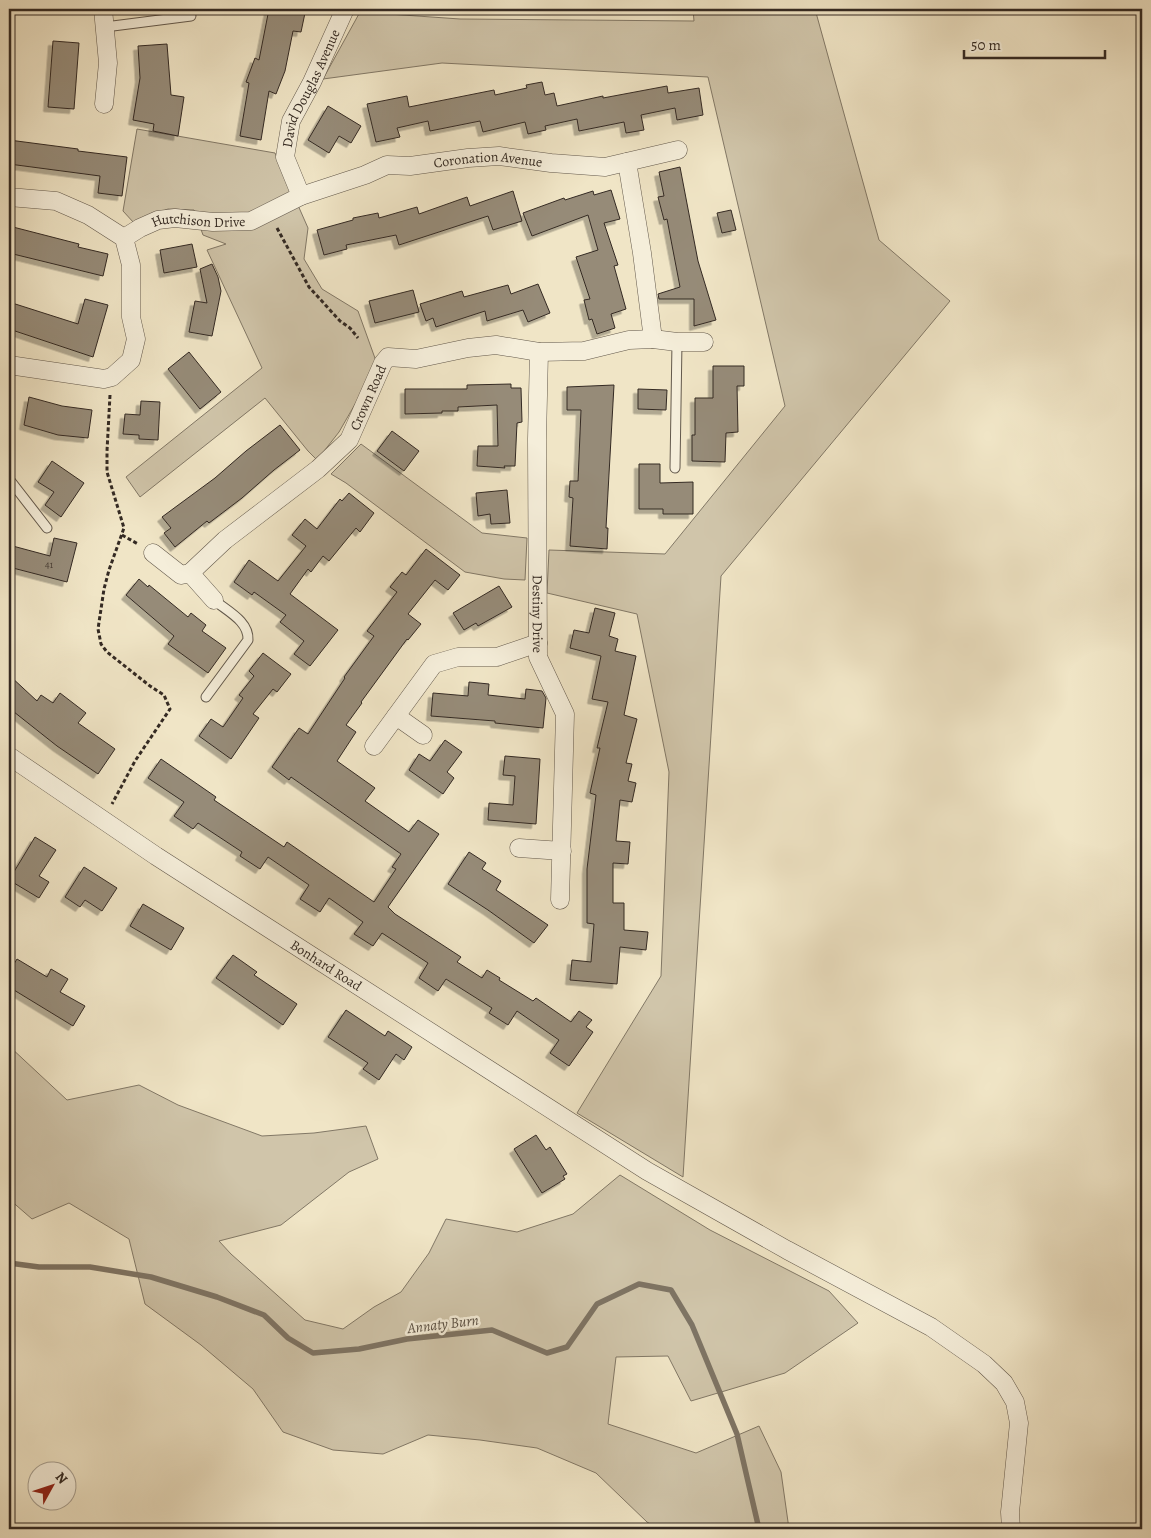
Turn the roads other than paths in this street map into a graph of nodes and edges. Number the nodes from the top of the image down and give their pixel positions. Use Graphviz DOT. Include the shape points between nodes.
graph roads {
  1 [pos="104,9"];
  2 [pos="345,9"];
  3 [pos="191,16"];
  4 [pos="105,27"];
  5 [pos="104,104"];
  6 [pos="678,150"];
  7 [pos="627,162"];
  8 [pos="301,196"];
  9 [pos="9,197"];
  10 [pos="124,238"];
  11 [pos="653,339"];
  12 [pos="677,342"];
  13 [pos="704,342"];
  14 [pos="539,352"];
  15 [pos="9,365"];
  16 [pos="675,468"];
  17 [pos="9,479"];
  18 [pos="47,528"];
  19 [pos="153,553"];
  20 [pos="190,573"];
  21 [pos="214,600"];
  22 [pos="538,643"];
  23 [pos="206,697"];
  24 [pos="396,716"];
  25 [pos="423,735"];
  26 [pos="374,746"];
  27 [pos="9,756"];
  28 [pos="519,848"];
  29 [pos="562,852"];
  30 [pos="560,900"];
  31 [pos="1011,1529"];
  1 -- 4 [label="street"];
  2 -- 8 [label="street, David Douglas Avenue" via="291,121 284,157"];
  3 -- 4 [label="lane"];
  4 -- 5 [label="street" via="108,63"];
  6 -- 7 [label="street, Coronation Avenue"];
  7 -- 8 [label="street, Coronation Avenue" via="604,167 575,166 500,156 410,166 387,165"];
  7 -- 11 [label="street"];
  8 -- 10 [label="street, Hutchison Drive" via="251,221 158,220"];
  9 -- 10 [label="street" via="56,201 88,215"];
  10 -- 15 [label="street" via="131,265 132,318 136,339 131,360 112,377 104,379"];
  11 -- 12 [label="street, Crown Road"];
  11 -- 14 [label="street, Crown Road" via="629,340 584,352"];
  12 -- 13 [label="street, Crown Road"];
  12 -- 16 [label="lane"];
  14 -- 20 [label="street, Crown Road" via="496,345 416,359 388,357 349,440 318,469 225,540"];
  14 -- 22 [label="street, Destiny Drive"];
  17 -- 18 [label="lane"];
  19 -- 20 [label="street" via="181,575"];
  20 -- 21 [label="street"];
  21 -- 23 [label="lane" via="245,625 248,640"];
  22 -- 24 [label="street" via="497,657 458,657 434,664"];
  22 -- 29 [label="street, Destiny Drive" via="538,657 565,714"];
  24 -- 25 [label="street"];
  24 -- 26 [label="street"];
  27 -- 31 [label="street, Bonhard Road" via="156,856 647,1171 931,1327 984,1364 1004,1383 1015,1402 1019,1423"];
  28 -- 29 [label="street"];
  29 -- 30 [label="street, Destiny Drive"];
}
